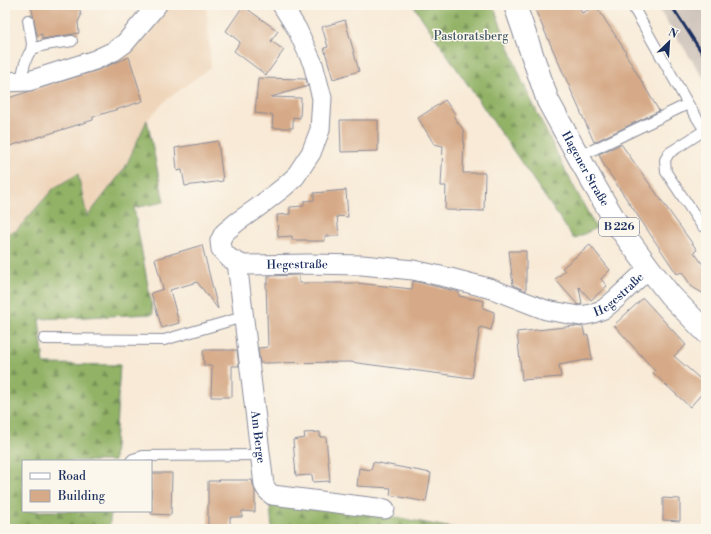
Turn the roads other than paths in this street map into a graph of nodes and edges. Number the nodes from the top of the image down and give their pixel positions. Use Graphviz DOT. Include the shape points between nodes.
graph roads {
  1 [pos="157,5"];
  2 [pos="282,5"];
  3 [pos="515,5"];
  4 [pos="632,5"];
  5 [pos="28,20"];
  6 [pos="72,41"];
  7 [pos="31,51"];
  8 [pos="13,82"];
  9 [pos="688,104"];
  10 [pos="705,131"];
  11 [pos="578,157"];
  12 [pos="702,226"];
  13 [pos="237,262"];
  14 [pos="649,268"];
  15 [pos="243,317"];
  16 [pos="706,332"];
  17 [pos="44,339"];
  18 [pos="260,455"];
  19 [pos="132,460"];
  20 [pos="385,509"];
  1 -- 8 [label="street" via="126,43 114,51 95,60 29,81"];
  2 -- 13 [label="street" via="297,29 313,64 322,98 320,130 311,153 295,177 224,233 220,241 221,249"];
  3 -- 11 [label="main road, Hagener Straße / B 226" via="548,101"];
  4 -- 9 [label="lane"];
  5 -- 7 [label="lane"];
  6 -- 7 [label="lane" via="37,47"];
  7 -- 8 [label="lane" via="22,72"];
  9 -- 10 [label="lane"];
  9 -- 11 [label="lane"];
  10 -- 12 [label="lane" via="669,153 665,160 666,172"];
  11 -- 14 [label="main road, Hagener Straße / B 226" via="619,228"];
  13 -- 14 [label="street, Hegestraße" via="362,265 413,270 492,289 546,310 580,316 604,309"];
  13 -- 15 [label="street, Am Berge"];
  14 -- 16 [label="main road, Hagener Straße / B 226" via="670,295"];
  15 -- 17 [label="lane" via="164,340"];
  15 -- 18 [label="street, Am Berge"];
  18 -- 19 [label="lane" via="143,456"];
  18 -- 20 [label="street, Am Berge" via="264,485 272,495"];
}
